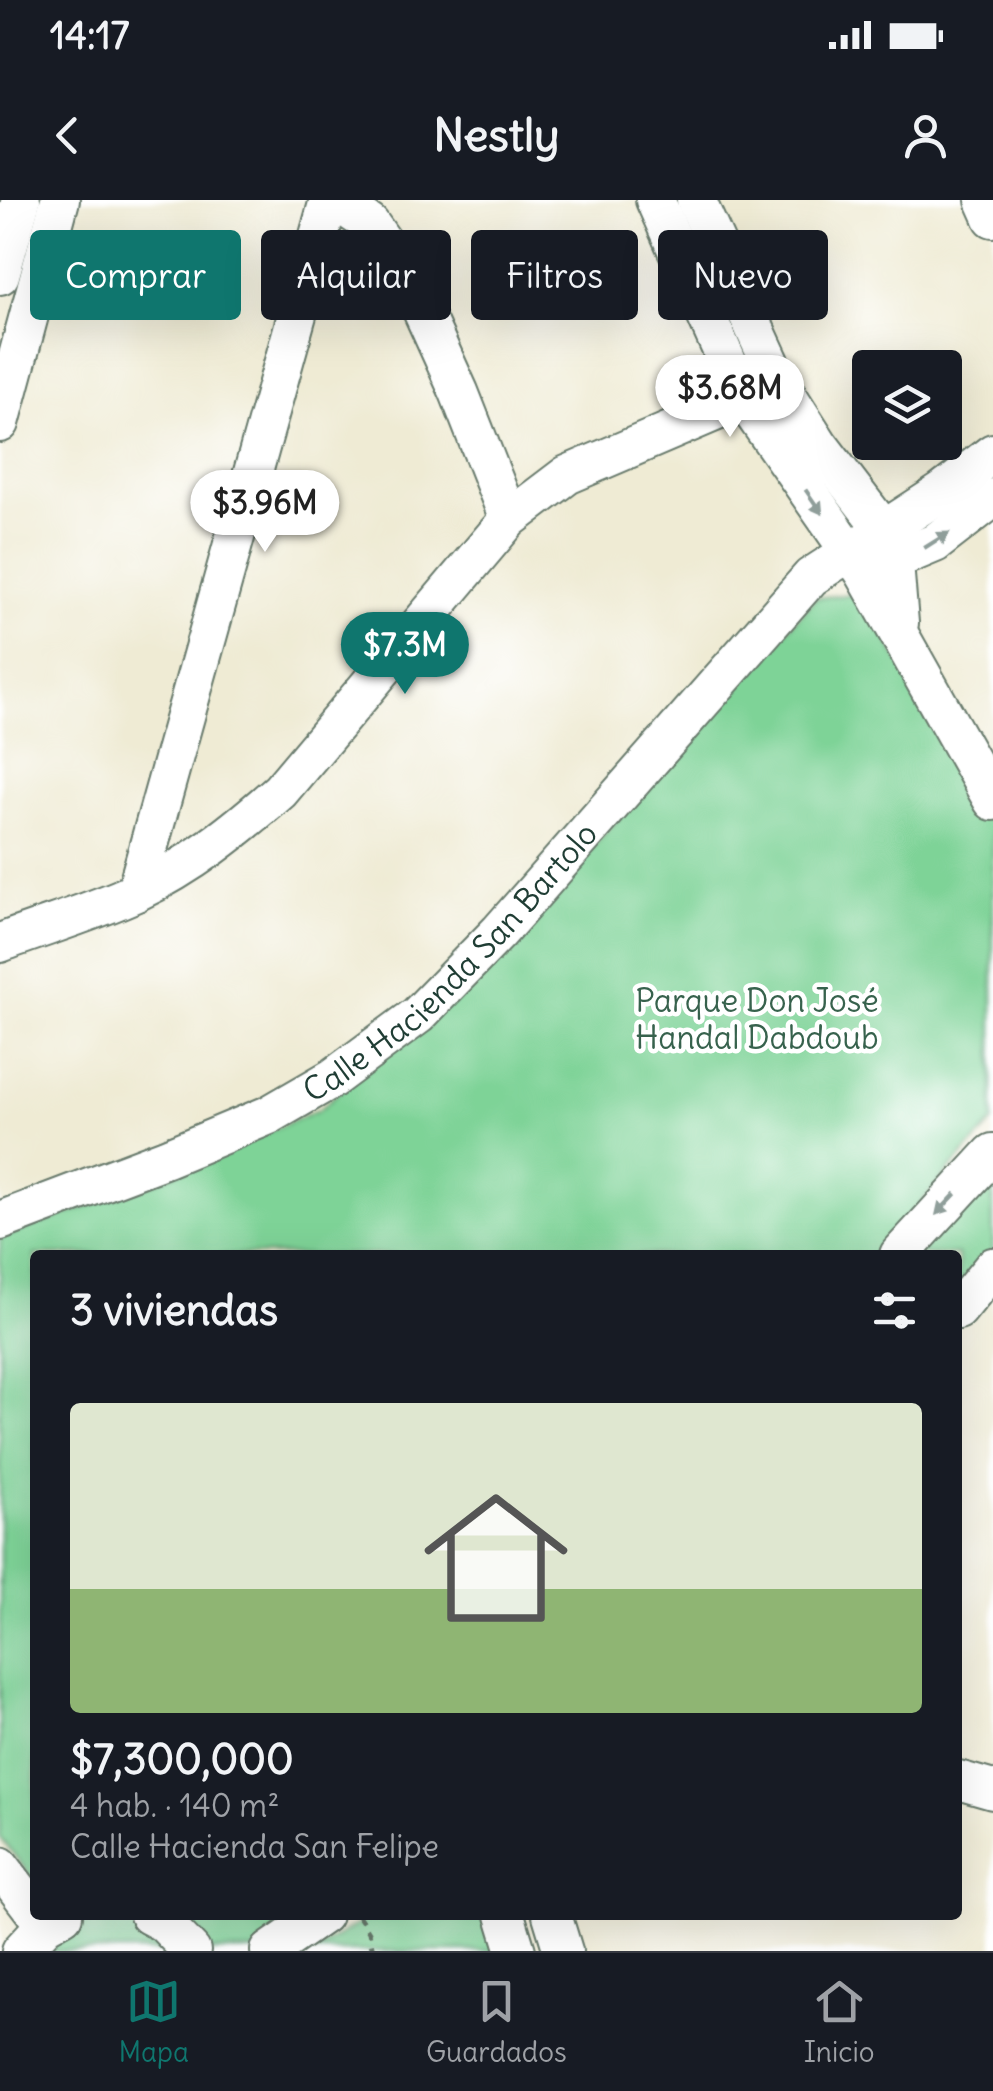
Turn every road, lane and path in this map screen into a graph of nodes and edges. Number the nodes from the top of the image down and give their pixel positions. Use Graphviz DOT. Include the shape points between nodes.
graph roads {
  1 [pos="21,200"];
  2 [pos="60,200"];
  3 [pos="331,200"];
  4 [pos="655,200"];
  5 [pos="696,200"];
  6 [pos="985,200"];
  7 [pos="993,218"];
  8 [pos="13,275"];
  9 [pos="780,384"];
  10 [pos="744,400"];
  11 [pos="0,423"];
  12 [pos="993,452"];
  13 [pos="993,498"];
  14 [pos="509,519"];
  15 [pos="873,554"];
  16 [pos="993,801"];
  17 [pos="136,892"];
  18 [pos="0,944"];
  19 [pos="993,1153"];
  20 [pos="0,1221"];
  21 [pos="904,1250"];
  22 [pos="993,1267"];
  23 [pos="962,1305"];
  24 [pos="962,1781"];
  25 [pos="993,1790"];
  26 [pos="0,1866"];
  27 [pos="30,1909"];
  28 [pos="166,1920"];
  29 [pos="315,1920"];
  30 [pos="361,1920"];
  31 [pos="507,1920"];
  32 [pos="554,1920"];
  33 [pos="191,1951"];
  34 [pos="270,1951"];
  35 [pos="373,1951"];
  36 [pos="516,1951"];
  37 [pos="563,1951"];
  1 -- 8 [label="street"];
  2 -- 8 [label="street"];
  3 -- 14 [label="street" via="370,224 406,276"];
  3 -- 17 [label="street"];
  4 -- 10 [label="street"];
  5 -- 9 [label="street"];
  6 -- 7 [label="street"];
  8 -- 11 [label="street"];
  9 -- 10 [label="street"];
  9 -- 15 [label="street"];
  10 -- 14 [label="street" via="567,475"];
  10 -- 15 [label="street, one-way"];
  12 -- 15 [label="street"];
  15 -- 13 [label="street, one-way" via="935,543"];
  14 -- 17 [label="street" via="280,790 240,828"];
  15 -- 16 [label="street" via="900,630"];
  15 -- 20 [label="street, Calle Hacienda San Bartolo" via="811,577 418,1015 269,1115"];
  17 -- 18 [label="street"];
  19 -- 21 [label="street, one-way"];
  22 -- 23 [label="street"];
  24 -- 25 [label="street"];
  26 -- 27 [label="street"];
  28 -- 33 [label="street"];
  29 -- 34 [label="street"];
  30 -- 35 [label="path"];
  31 -- 36 [label="street"];
  32 -- 37 [label="street"];
}
